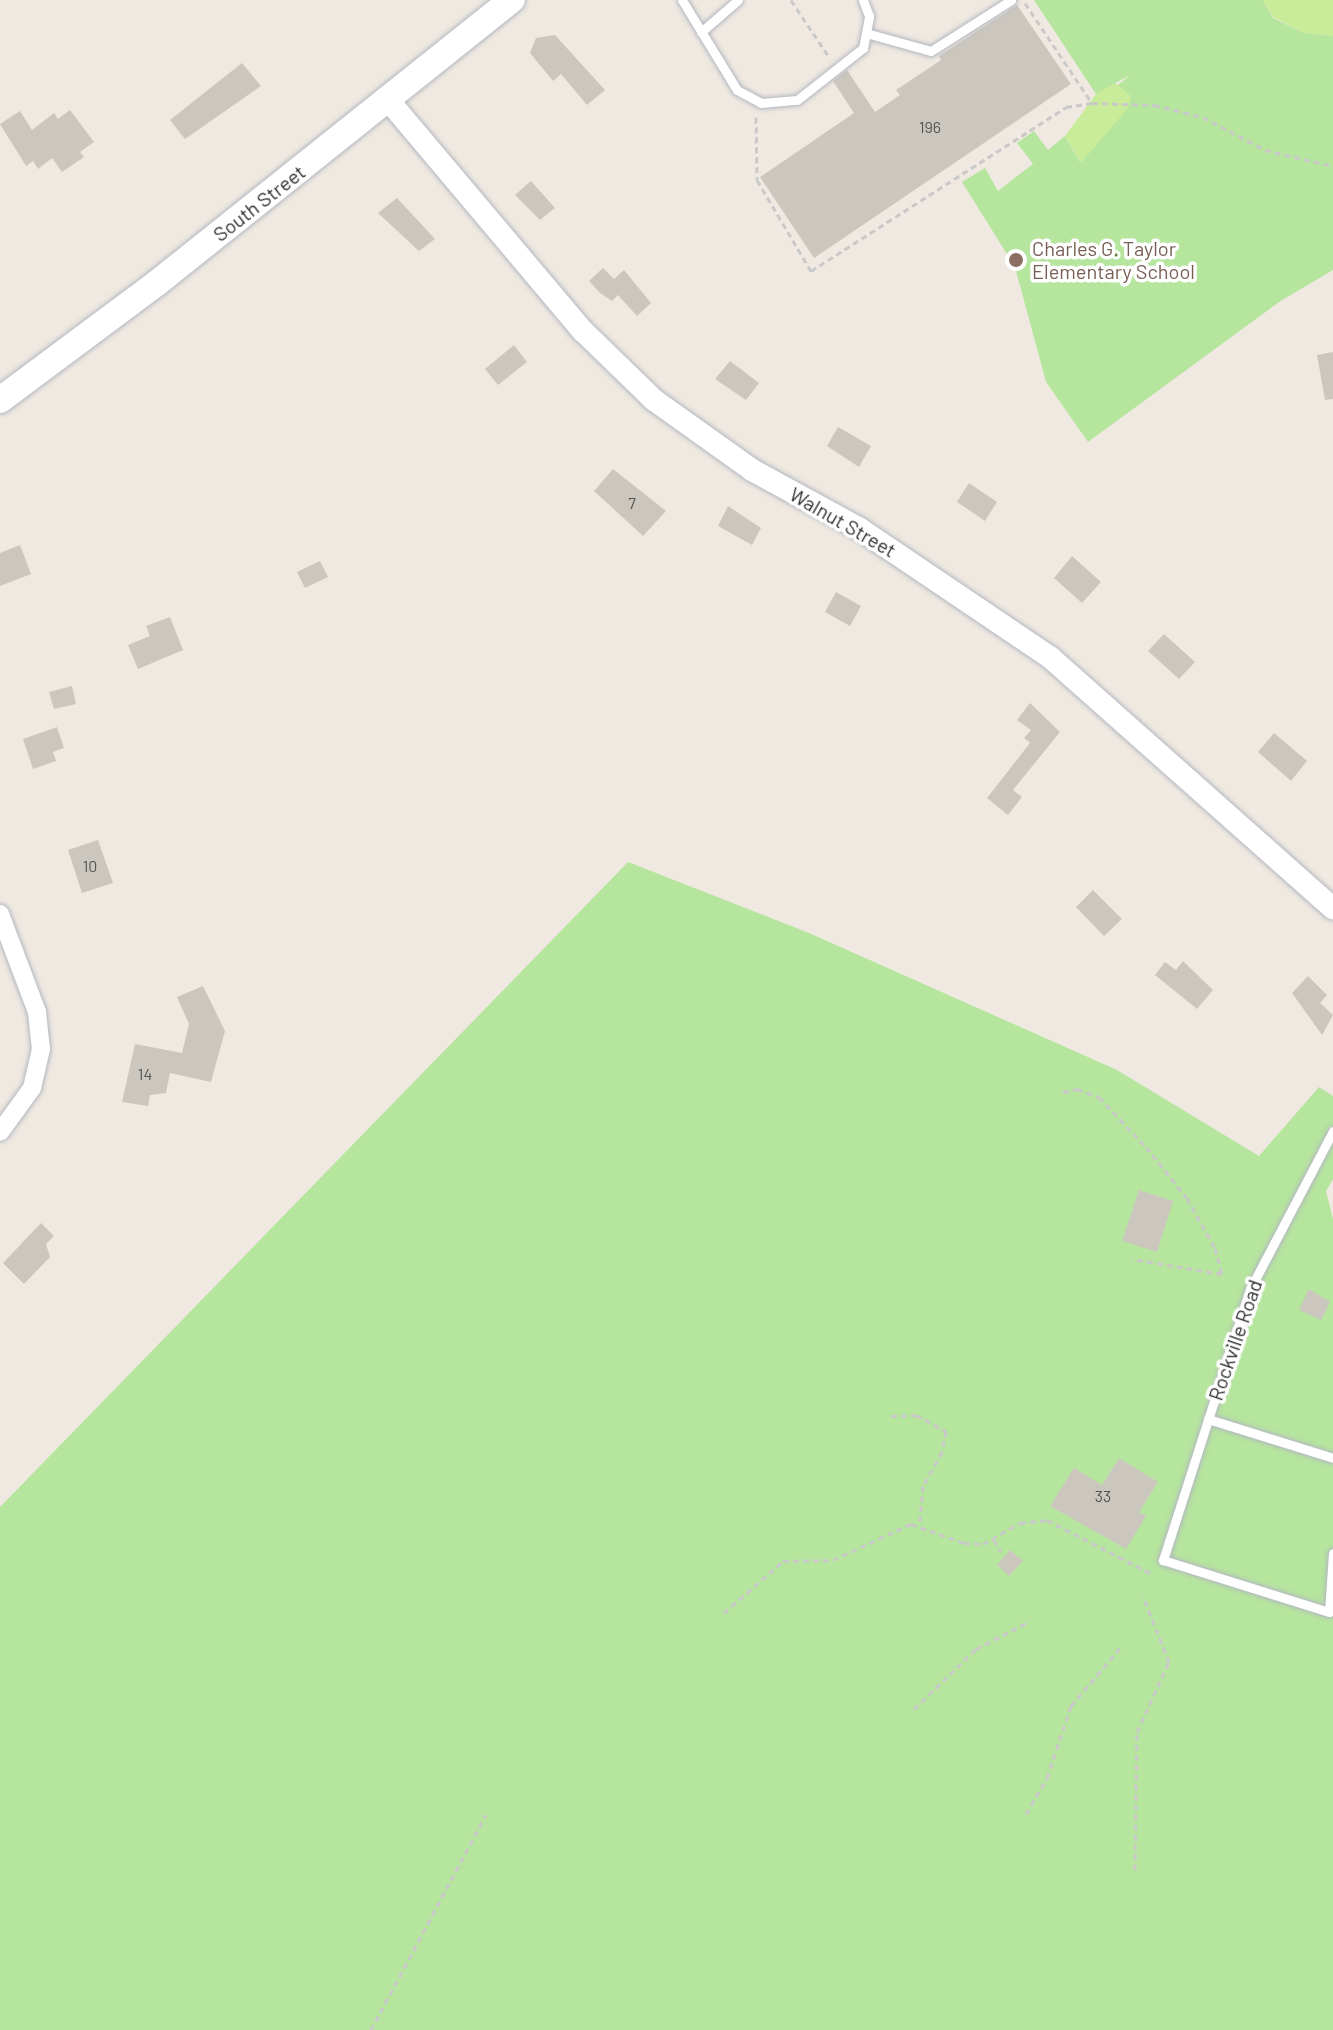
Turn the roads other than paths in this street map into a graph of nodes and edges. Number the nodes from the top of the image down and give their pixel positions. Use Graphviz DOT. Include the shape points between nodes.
graph roads {
  1 [pos="512,0"];
  2 [pos="682,0"];
  3 [pos="738,0"];
  4 [pos="863,0"];
  5 [pos="1011,0"];
  6 [pos="701,32"];
  7 [pos="866,33"];
  8 [pos="389,101"];
  9 [pos="0,400"];
  10 [pos="1333,908"];
  11 [pos="0,914"];
  12 [pos="1333,1131"];
  13 [pos="0,1132"];
  14 [pos="1208,1419"];
  15 [pos="1333,1458"];
  16 [pos="1333,1553"];
  1 -- 8 [label="main road, South Street"];
  2 -- 6 [label="lane"];
  3 -- 6 [label="lane"];
  4 -- 7 [label="lane" via="869,16"];
  5 -- 7 [label="lane" via="931,51"];
  6 -- 7 [label="lane" via="737,90 761,103 797,100 863,48"];
  8 -- 9 [label="main road, South Street"];
  8 -- 10 [label="street, Walnut Street" via="583,331 654,400 752,470 860,529 1051,658"];
  11 -- 13 [label="street" via="37,1012 41,1049 32,1088"];
  12 -- 14 [label="lane, Rockville Road" via="1256,1273"];
  14 -- 15 [label="lane"];
  14 -- 16 [label="lane, Rockville Road" via="1163,1560 1329,1612"];
}
